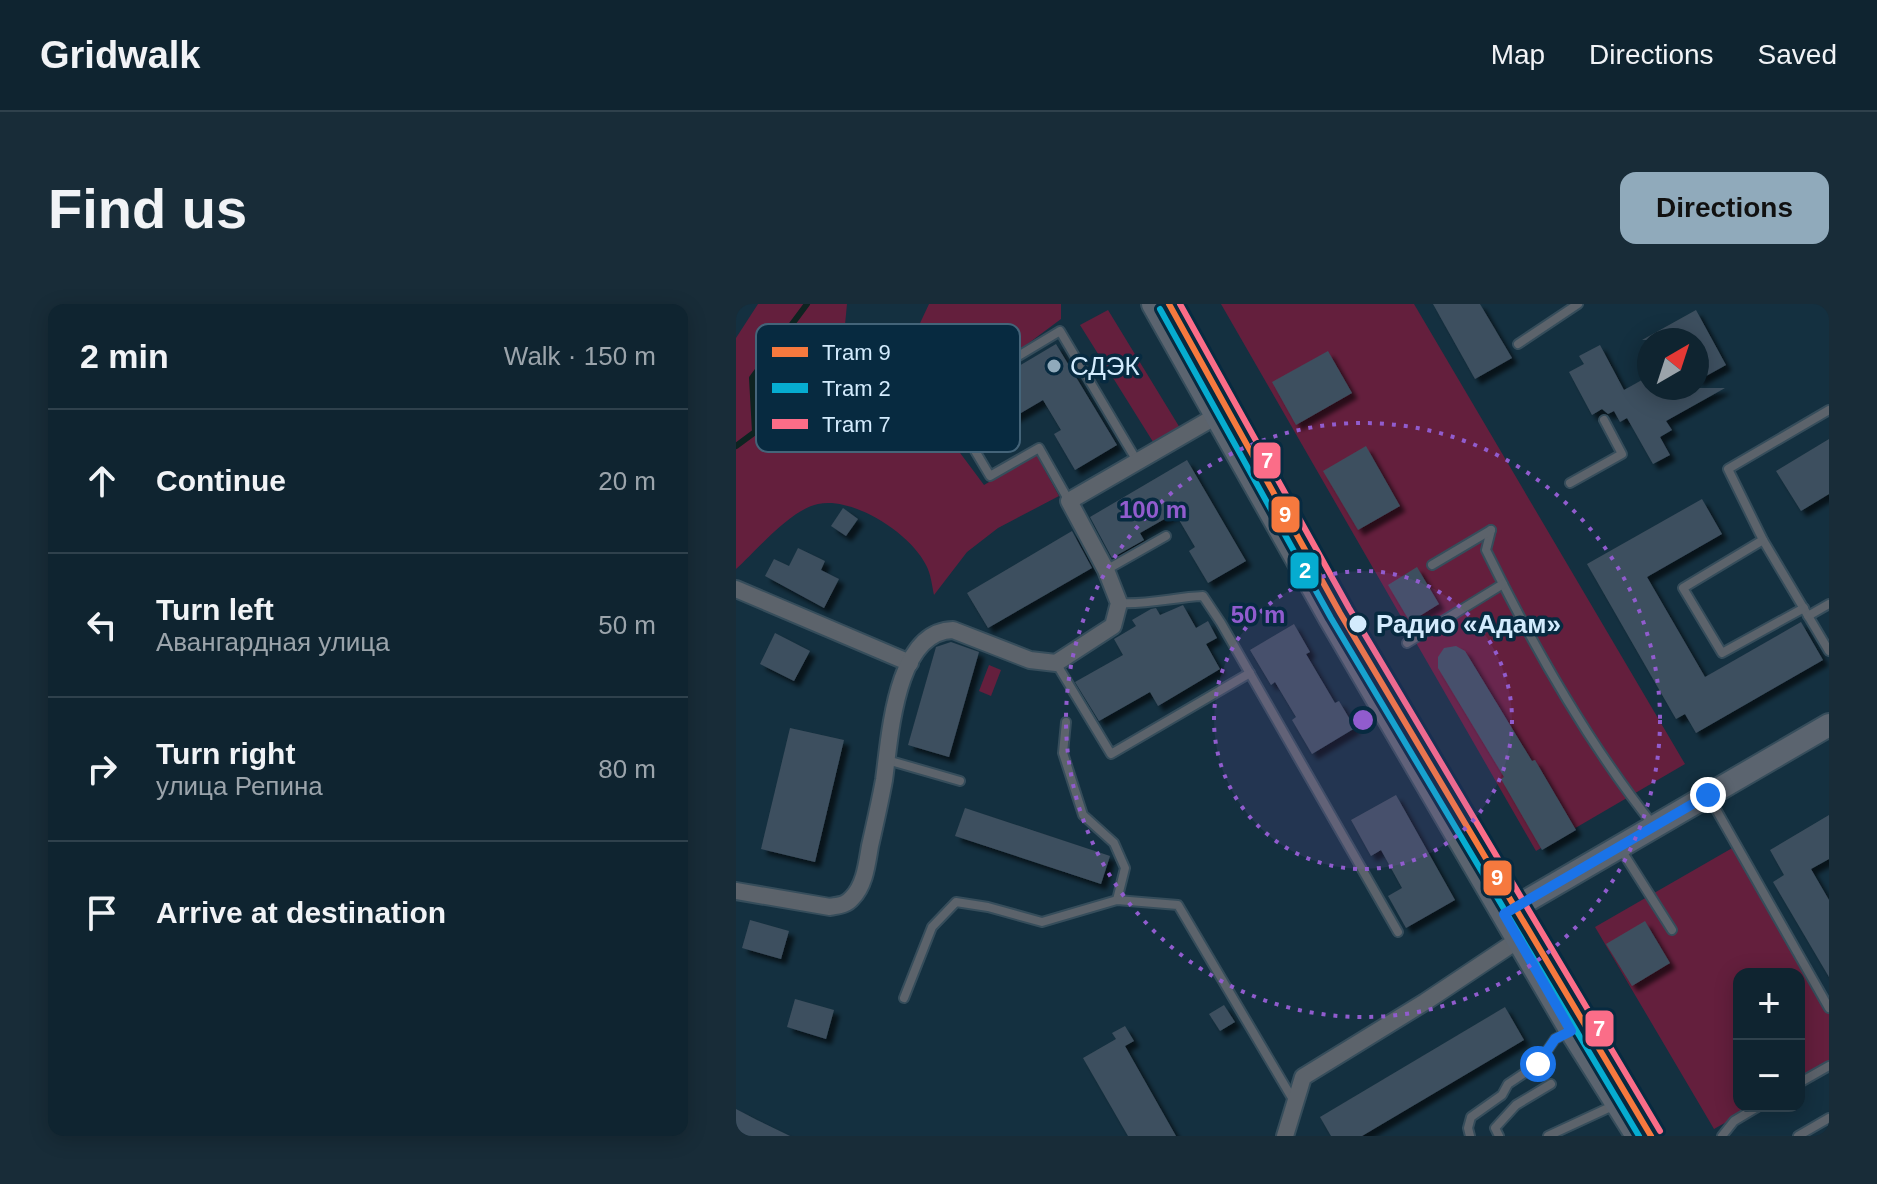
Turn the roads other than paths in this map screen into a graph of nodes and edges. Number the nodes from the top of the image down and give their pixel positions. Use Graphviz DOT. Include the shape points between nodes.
graph roads {
  1 [pos="1153,304"];
  2 [pos="1578,304"];
  3 [pos="1518,344"];
  4 [pos="1020,355"];
  5 [pos="1829,410"];
  6 [pos="1218,415"];
  7 [pos="1604,420"];
  8 [pos="976,452"];
  9 [pos="1137,461"];
  10 [pos="1570,483"];
  11 [pos="1069,501"];
  12 [pos="1166,536"];
  13 [pos="1763,540"];
  14 [pos="1432,565"];
  15 [pos="1106,570"];
  16 [pos="1503,584"];
  17 [pos="736,589"];
  18 [pos="1119,603"];
  19 [pos="1829,604"];
  20 [pos="1806,612"];
  21 [pos="1407,643"];
  22 [pos="1829,651"];
  23 [pos="910,663"];
  24 [pos="1056,663"];
  25 [pos="1250,673"];
  26 [pos="1066,722"];
  27 [pos="1829,725"];
  28 [pos="886,760"];
  29 [pos="960,781"];
  30 [pos="1708,795"];
  31 [pos="1655,826"];
  32 [pos="1620,847"];
  33 [pos="736,891"];
  34 [pos="1117,900"];
  35 [pos="1504,914"];
  36 [pos="1672,930"];
  37 [pos="1398,932"];
  38 [pos="1518,940"];
  39 [pos="904,998"];
  40 [pos="1829,1008"];
  41 [pos="1571,1031"];
  42 [pos="1829,1066"];
  43 [pos="1805,1080"];
  44 [pos="1551,1084"];
  45 [pos="1295,1103"];
  46 [pos="1618,1104"];
  47 [pos="1749,1112"];
  48 [pos="1829,1118"];
  49 [pos="1285,1136"];
  50 [pos="1470,1136"];
  51 [pos="1499,1136"];
  52 [pos="1548,1136"];
  53 [pos="1637,1136"];
  54 [pos="1722,1136"];
  55 [pos="1798,1136"];
  1 -- 6 [label="street"];
  2 -- 3 [label="lane"];
  4 -- 9 [label="lane" via="1060,331"];
  5 -- 13 [label="lane" via="1728,469"];
  6 -- 9 [label="street"];
  6 -- 35 [label="street"];
  7 -- 10 [label="lane" via="1622,454"];
  8 -- 11 [label="lane" via="990,476 1039,448"];
  9 -- 11 [label="street"];
  11 -- 15 [label="street"];
  12 -- 15 [label="lane"];
  13 -- 20 [label="lane"];
  13 -- 20 [label="lane" via="1683,588 1722,653"];
  14 -- 16 [label="lane" via="1491,530 1486,550"];
  15 -- 18 [label="street"];
  16 -- 21 [label="lane"];
  16 -- 31 [label="lane" via="1574,712"];
  17 -- 23 [label="street"];
  18 -- 24 [label="street" via="1113,626"];
  18 -- 25 [label="lane" via="1203,596"];
  19 -- 20 [label="lane"];
  20 -- 22 [label="lane"];
  23 -- 24 [label="street" via="929,636 953,630 1030,660"];
  23 -- 28 [label="street" via="894,703"];
  24 -- 25 [label="lane" via="1111,754"];
  25 -- 37 [label="lane"];
  26 -- 34 [label="lane" via="1063,753 1083,815 1114,843 1125,868"];
  27 -- 30 [label="street"];
  28 -- 29 [label="lane"];
  28 -- 33 [label="street" via="864,875 845,904 830,907"];
  30 -- 31 [label="street"];
  30 -- 40 [label="lane"];
  31 -- 32 [label="street"];
  32 -- 35 [label="street"];
  32 -- 36 [label="lane"];
  34 -- 39 [label="lane" via="1042,922 956,902 932,927"];
  34 -- 45 [label="lane" via="1178,905"];
  35 -- 38 [label="street"];
  38 -- 41 [label="street"];
  38 -- 45 [label="street" via="1303,1077"];
  41 -- 46 [label="street"];
  41 -- 50 [label="lane" via="1555,1039 1538,1064 1471,1117"];
  42 -- 43 [label="lane"];
  44 -- 51 [label="lane" via="1516,1105 1495,1128"];
  45 -- 49 [label="street"];
  46 -- 52 [label="lane"];
  46 -- 53 [label="street"];
  47 -- 54 [label="lane"];
  48 -- 55 [label="lane"];
}
